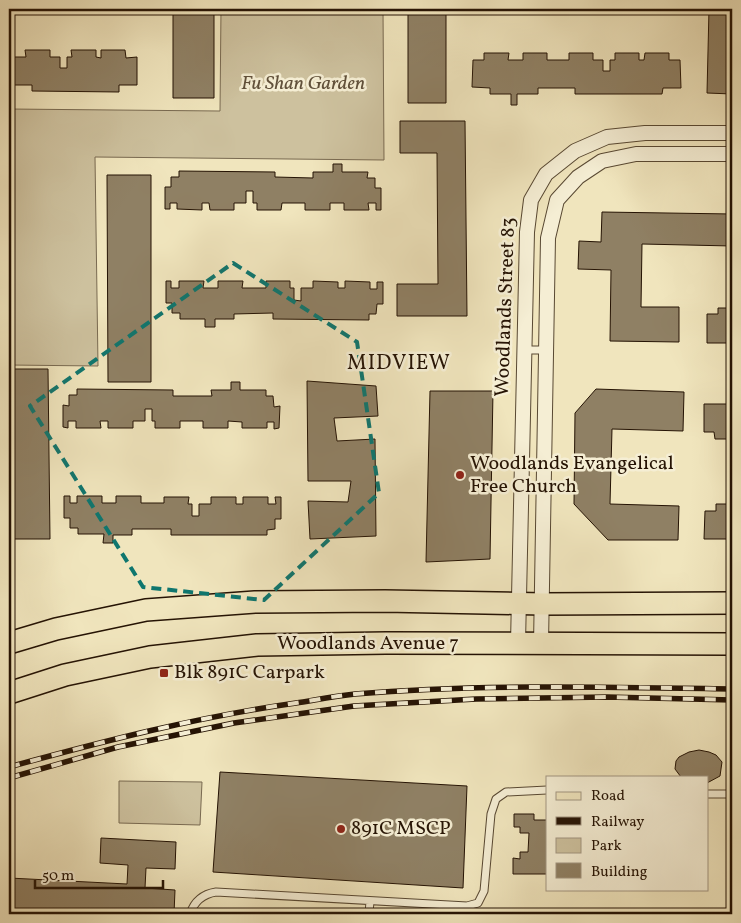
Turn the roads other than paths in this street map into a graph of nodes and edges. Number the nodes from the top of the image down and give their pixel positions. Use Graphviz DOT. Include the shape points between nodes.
graph roads {
  1 [pos="732,134"];
  2 [pos="732,154"];
  3 [pos="524,350"];
  4 [pos="545,350"];
  5 [pos="520,603"];
  6 [pos="732,603"];
  7 [pos="543,604"];
  8 [pos="9,643"];
  9 [pos="518,643"];
  10 [pos="541,644"];
  11 [pos="732,644"];
  12 [pos="9,693"];
  13 [pos="546,790"];
  14 [pos="708,794"];
  15 [pos="732,794"];
  16 [pos="370,901"];
  17 [pos="190,914"];
  18 [pos="369,914"];
  1 -- 3 [label="street, Woodlands Street 83" via="645,133 607,138 575,151 546,174 531,200 528,224"];
  2 -- 4 [label="street, Woodlands Street 83" via="636,154 602,161 578,178 557,200 548,238"];
  3 -- 4 [label="lane"];
  3 -- 5 [label="street, Woodlands Street 83"];
  4 -- 7 [label="street, Woodlands Street 83"];
  5 -- 7 [label="main road, Woodlands Avenue 7"];
  5 -- 8 [label="main road, Woodlands Avenue 7" via="235,603 146,610 56,629"];
  5 -- 9 [label="street, Woodlands Street 83"];
  6 -- 7 [label="main road, Woodlands Avenue 7"];
  7 -- 10 [label="street, Woodlands Street 83"];
  9 -- 10 [label="main road, Woodlands Avenue 7"];
  9 -- 12 [label="main road, Woodlands Avenue 7" via="257,645 150,657 65,675"];
  10 -- 11 [label="main road, Woodlands Avenue 7"];
  13 -- 16 [label="lane" via="506,792 496,799 491,814 484,891 478,903 467,906"];
  14 -- 15 [label="lane"];
  16 -- 17 [label="lane" via="211,892 200,899"];
  16 -- 18 [label="lane"];
}
